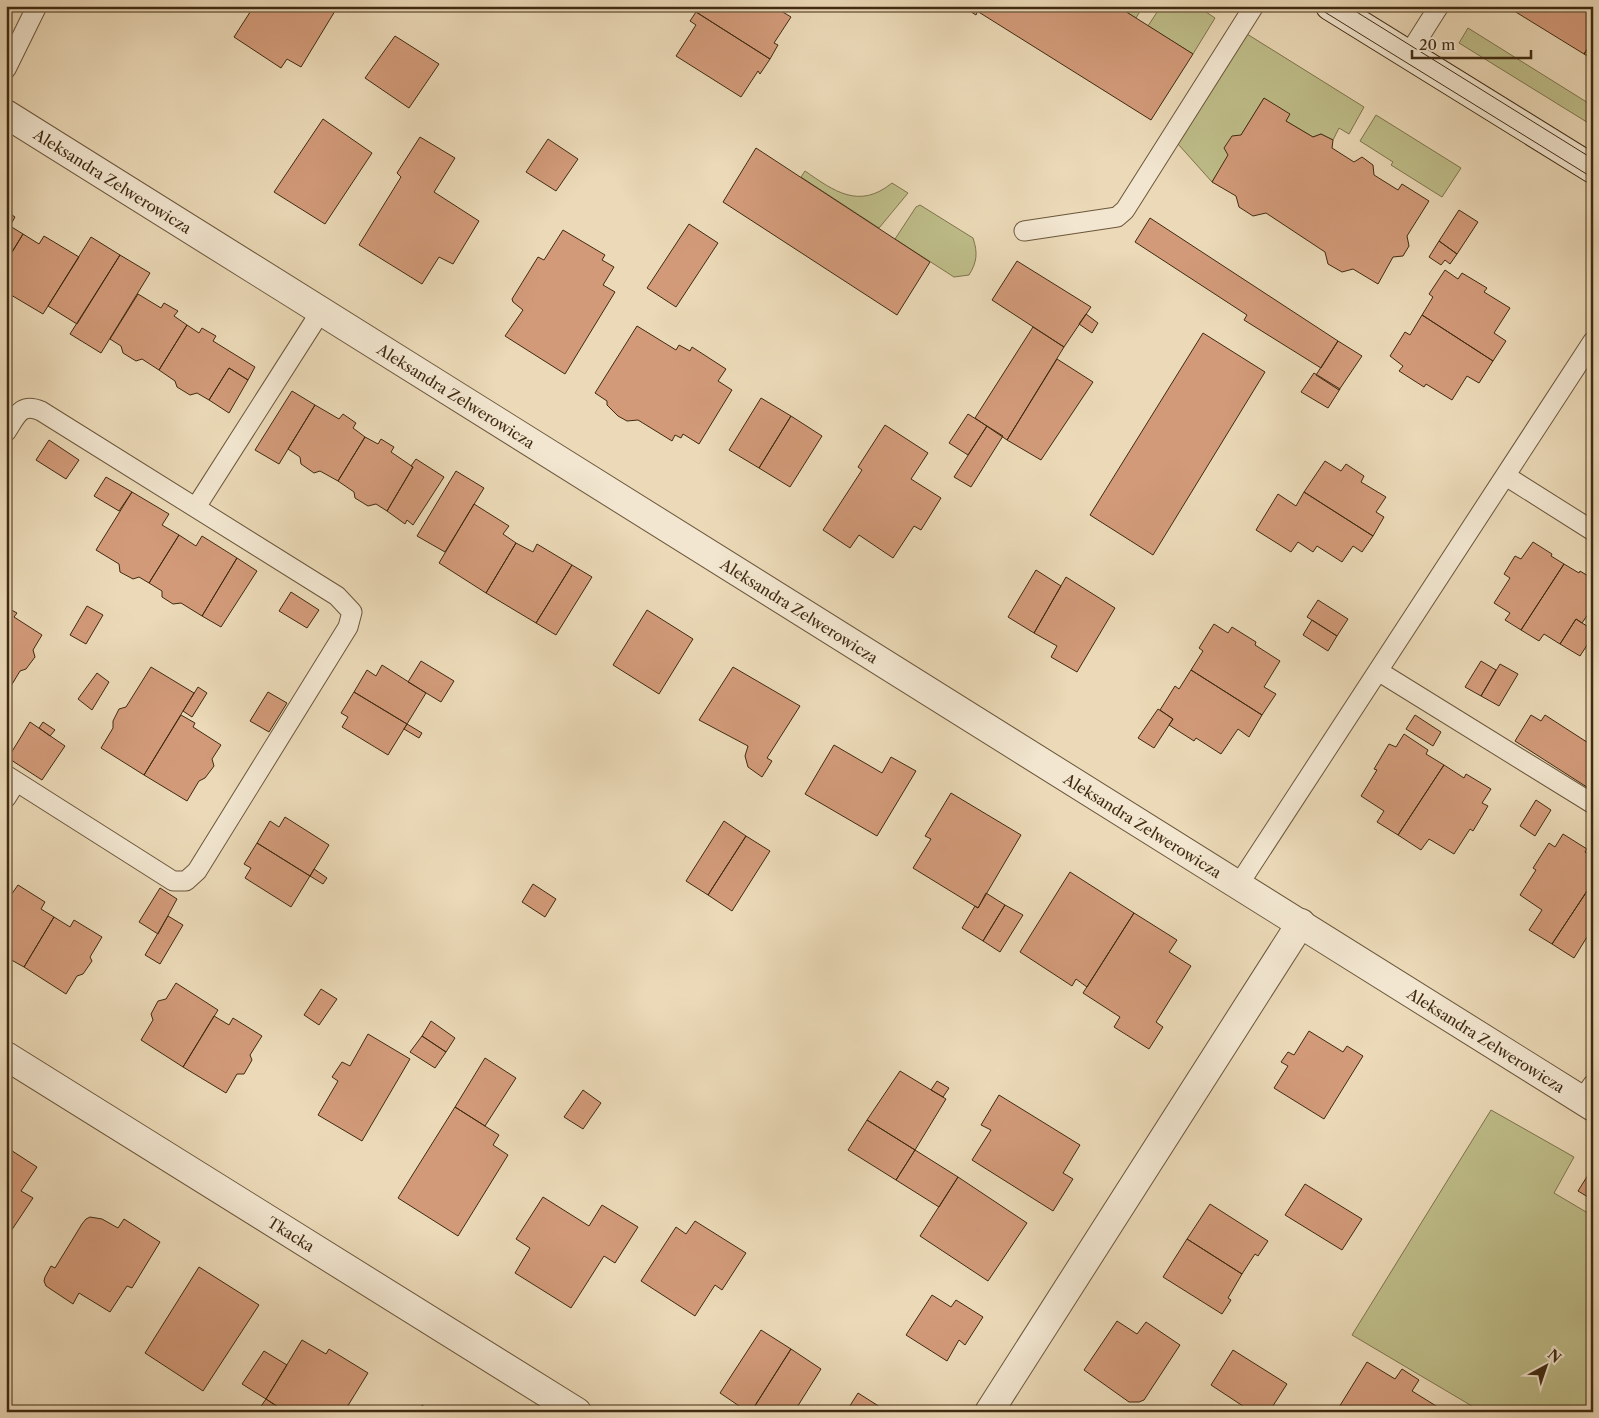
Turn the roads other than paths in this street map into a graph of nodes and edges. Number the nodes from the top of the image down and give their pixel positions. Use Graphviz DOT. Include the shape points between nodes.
graph roads {
  1 [pos="37,6"];
  2 [pos="1254,6"];
  3 [pos="1330,6"];
  4 [pos="1439,6"];
  5 [pos="1408,54"];
  6 [pos="6,70"];
  7 [pos="6,114"];
  8 [pos="1593,169"];
  9 [pos="1024,231"];
  10 [pos="321,311"];
  11 [pos="1593,341"];
  12 [pos="6,432"];
  13 [pos="1506,476"];
  14 [pos="196,508"];
  15 [pos="1593,531"];
  16 [pos="1378,672"];
  17 [pos="10,785"];
  18 [pos="1593,804"];
  19 [pos="1239,884"];
  20 [pos="1301,924"];
  21 [pos="6,1056"];
  22 [pos="1589,1097"];
  23 [pos="577,1412"];
  24 [pos="988,1412"];
  1 -- 6 [label="lane"];
  2 -- 9 [label="lane" via="1125,210 1117,217"];
  3 -- 5 [label="street"];
  4 -- 5 [label="lane"];
  5 -- 8 [label="street"];
  7 -- 10 [label="street, Aleksandra Zelwerowicza"];
  10 -- 14 [label="lane"];
  10 -- 19 [label="street, Aleksandra Zelwerowicza"];
  11 -- 13 [label="lane"];
  12 -- 14 [label="lane" via="18,415 31,407"];
  13 -- 15 [label="lane"];
  13 -- 16 [label="lane"];
  14 -- 17 [label="lane" via="338,596 352,612 348,627 197,871 186,881 173,881"];
  16 -- 18 [label="lane"];
  16 -- 19 [label="lane"];
  19 -- 20 [label="street, Aleksandra Zelwerowicza"];
  20 -- 22 [label="street, Aleksandra Zelwerowicza"];
  20 -- 24 [label="street"];
  21 -- 23 [label="street, Tkacka"];
}
